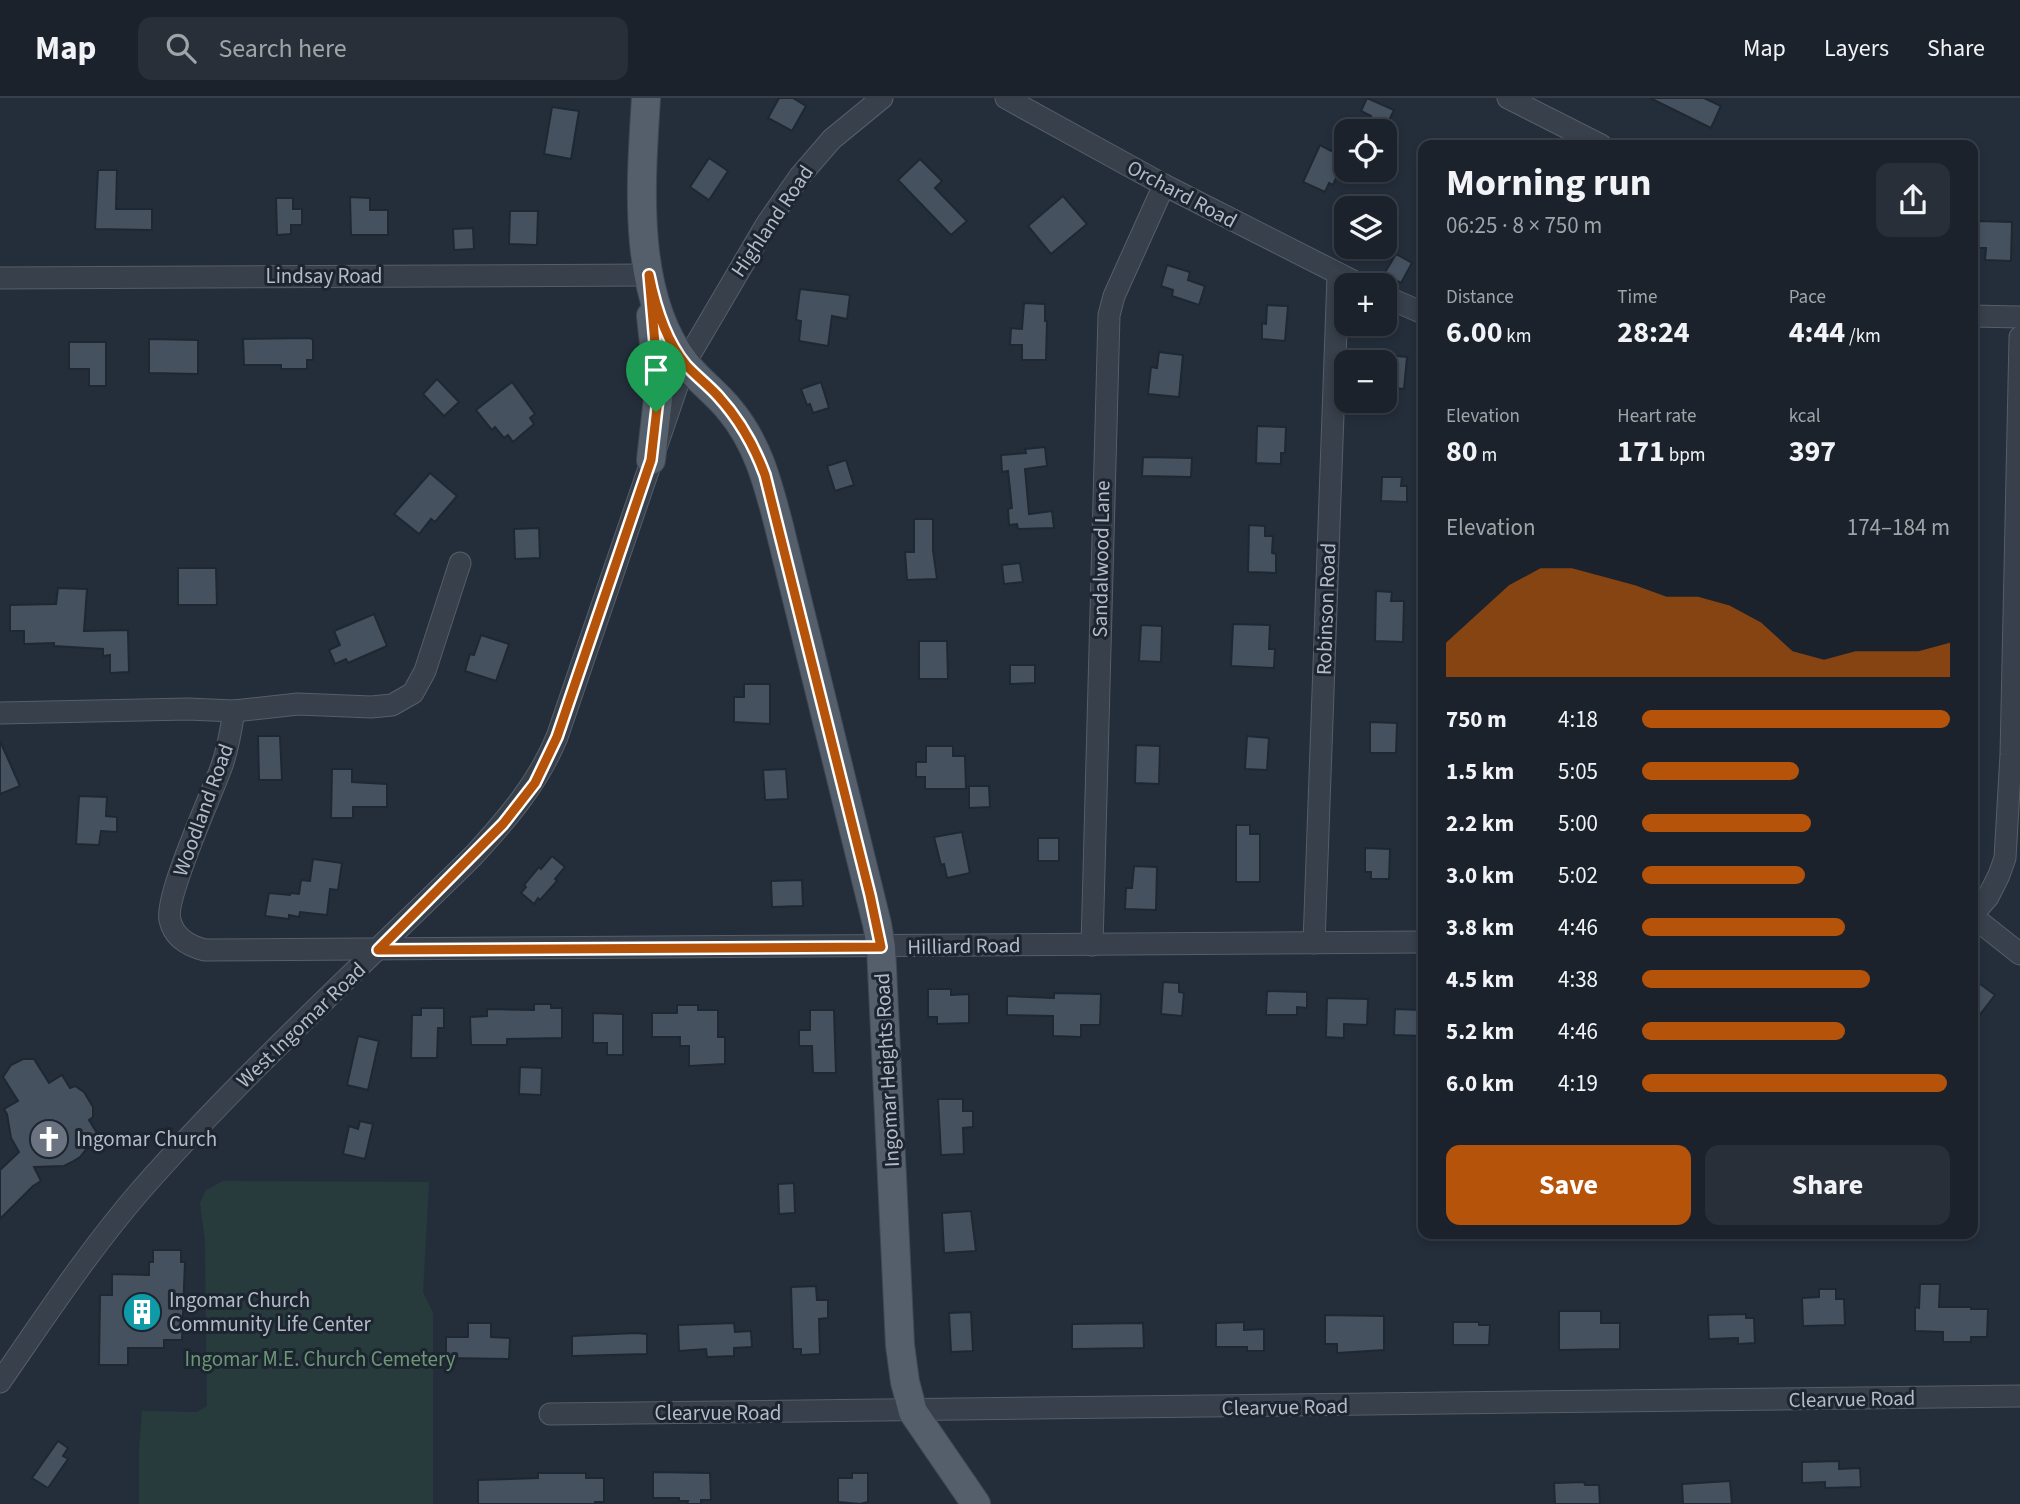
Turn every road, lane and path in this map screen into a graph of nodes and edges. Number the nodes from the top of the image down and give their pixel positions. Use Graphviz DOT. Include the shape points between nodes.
graph roads {
  1 [pos="646,98"];
  2 [pos="883,98"];
  3 [pos="1006,98"];
  4 [pos="1508,98"];
  5 [pos="1591,140"];
  6 [pos="1164,185"];
  7 [pos="1334,273"];
  8 [pos="649,275"];
  9 [pos="0,278"];
  10 [pos="1397,302"];
  11 [pos="1418,311"];
  12 [pos="1978,316"];
  13 [pos="2020,317"];
  14 [pos="1336,336"];
  15 [pos="2020,337"];
  16 [pos="685,363"];
  17 [pos="651,460"];
  18 [pos="460,563"];
  19 [pos="234,710"];
  20 [pos="0,713"];
  21 [pos="2015,755"];
  22 [pos="1978,909"];
  23 [pos="1978,921"];
  24 [pos="1418,942"];
  25 [pos="1314,943"];
  26 [pos="1091,944"];
  27 [pos="881,947"];
  28 [pos="378,950"];
  29 [pos="2020,954"];
  30 [pos="0,1382"];
  31 [pos="2020,1396"];
  32 [pos="913,1412"];
  33 [pos="550,1415"];
  34 [pos="976,1504"];
  1 -- 8 [label="main road" via="642,174"];
  2 -- 16 [label="street, Highland Road" via="832,139 800,176"];
  3 -- 6 [label="street, Orchard Road"];
  4 -- 5 [label="street"];
  6 -- 7 [label="street, Orchard Road"];
  6 -- 26 [label="street, Sandalwood Lane" via="1109,315"];
  8 -- 9 [label="street, Lindsay Road"];
  8 -- 16 [label="main road" via="661,319"];
  8 -- 17 [label="main road" via="659,390"];
  10 -- 11 [label="street"];
  12 -- 13 [label="street"];
  14 -- 25 [label="street, Robinson Road"];
  15 -- 21 [label="street"];
  16 -- 17 [label="street, West Ingomar Road"];
  16 -- 27 [label="main road, Ingomar Heights Road" via="739,422 765,475"];
  17 -- 28 [label="street, West Ingomar Road" via="561,727 535,783 474,855"];
  18 -- 19 [label="street" via="425,671 407,698 384,707 298,704"];
  19 -- 20 [label="street, Woodland Road"];
  19 -- 28 [label="street, Woodland Road" via="222,766 176,884 169,909 173,927 185,942 205,950"];
  21 -- 22 [label="street" via="2005,858"];
  23 -- 29 [label="street"];
  24 -- 25 [label="street, Hilliard Road"];
  25 -- 26 [label="street, Hilliard Road"];
  26 -- 27 [label="street, Hilliard Road"];
  27 -- 28 [label="street, Hilliard Road"];
  27 -- 32 [label="main road, Ingomar Heights Road" via="900,1345"];
  28 -- 30 [label="street, West Ingomar Road" via="139,1192"];
  31 -- 32 [label="street, Clearvue Road"];
  32 -- 33 [label="street, Clearvue Road"];
  32 -- 34 [label="main road, Ingomar Heights Road"];
}
